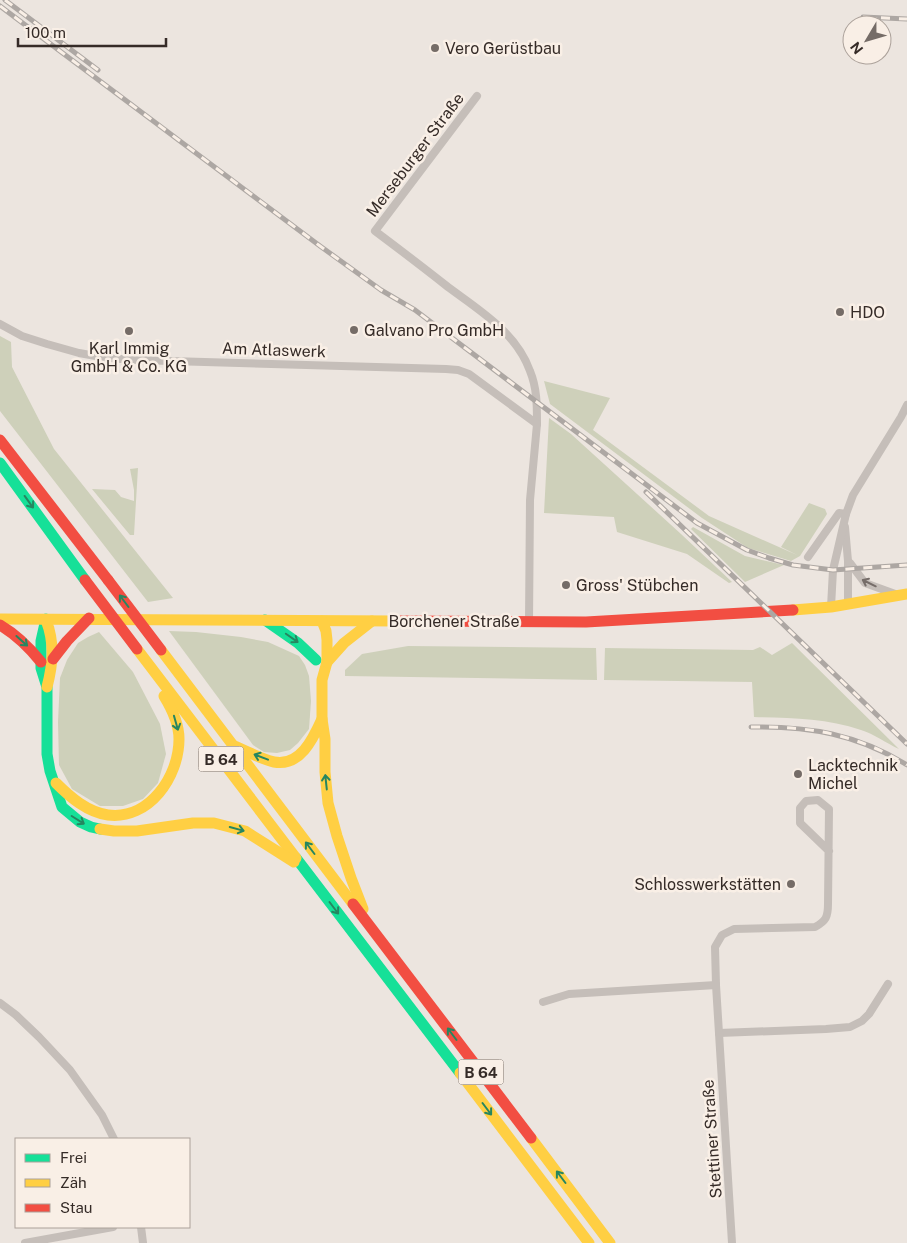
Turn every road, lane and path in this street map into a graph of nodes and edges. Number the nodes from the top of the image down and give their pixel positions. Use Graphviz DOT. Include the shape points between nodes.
graph roads {
  1 [pos="477,96"];
  2 [pos="0,324"];
  3 [pos="907,404"];
  4 [pos="904,419"];
  5 [pos="537,424"];
  6 [pos="0,440"];
  7 [pos="0,463"];
  8 [pos="845,518"];
  9 [pos="808,557"];
  10 [pos="848,561"];
  11 [pos="902,594"];
  12 [pos="848,604"];
  13 [pos="831,606"];
  14 [pos="89,618"];
  15 [pos="0,619"];
  16 [pos="46,619"];
  17 [pos="265,620"];
  18 [pos="322,621"];
  19 [pos="372,621"];
  20 [pos="529,622"];
  21 [pos="0,625"];
  22 [pos="137,649"];
  23 [pos="53,659"];
  24 [pos="322,661"];
  25 [pos="41,662"];
  26 [pos="47,687"];
  27 [pos="322,719"];
  28 [pos="232,746"];
  29 [pos="53,780"];
  30 [pos="829,851"];
  31 [pos="304,869"];
  32 [pos="371,928"];
  33 [pos="888,984"];
  34 [pos="716,985"];
  35 [pos="543,1002"];
  36 [pos="0,1003"];
  37 [pos="719,1033"];
  38 [pos="114,1138"];
  39 [pos="108,1228"];
  40 [pos="141,1228"];
  41 [pos="25,1243"];
  42 [pos="143,1243"];
  43 [pos="589,1243"];
  44 [pos="610,1243"];
  45 [pos="732,1243"];
  1 -- 5 [label="street, Merseburger Straße" via="374,231 497,324 517,345 534,383"];
  2 -- 5 [label="street, Am Atlaswerk" via="47,344 107,358 458,370 469,374"];
  3 -- 4 [label="street"];
  4 -- 8 [label="street" via="857,487"];
  5 -- 20 [label="street" via="530,500"];
  28 -- 6 [label="main road, B 64, one-way, bridge"];
  7 -- 22 [label="main road, B 64, one-way, bridge"];
  8 -- 9 [label="street" via="839,513"];
  8 -- 10 [label="street"];
  8 -- 13 [label="street" via="833,570"];
  11 -- 10 [label="street, one-way" via="864,583"];
  10 -- 12 [label="street"];
  11 -- 12 [label="main road, Borchener Straße"];
  12 -- 13 [label="main road, Borchener Straße"];
  13 -- 20 [label="main road, Borchener Straße" via="721,615"];
  14 -- 16 [label="main road, Borchener Straße"];
  14 -- 17 [label="main road, Borchener Straße"];
  14 -- 23 [label="main road"];
  15 -- 16 [label="main road, Borchener Straße"];
  16 -- 23 [label="main road" via="51,630"];
  16 -- 25 [label="main road"];
  17 -- 18 [label="main road, Borchener Straße"];
  17 -- 24 [label="main road, one-way"];
  18 -- 19 [label="main road, Borchener Straße"];
  18 -- 24 [label="main road" via="316,632"];
  19 -- 20 [label="main road, Borchener Straße"];
  19 -- 24 [label="main road"];
  21 -- 25 [label="main road, one-way" via="22,641"];
  22 -- 29 [label="main road, one-way" via="177,722 177,754 166,786 144,806 115,815 79,804"];
  22 -- 31 [label="main road, B 64"];
  23 -- 26 [label="main road"];
  24 -- 27 [label="main road"];
  25 -- 26 [label="main road"];
  26 -- 29 [label="main road" via="47,754"];
  27 -- 28 [label="main road, one-way" via="308,748 288,762 275,762"];
  32 -- 27 [label="main road, one-way" via="348,870 328,803"];
  32 -- 28 [label="main road, B 64, one-way"];
  29 -- 31 [label="main road, one-way" via="62,807 91,827 137,832 214,823 245,831"];
  30 -- 30 [label="street, Stettiner Straße" via="829,809 818,800 806,800 800,808 800,824"];
  30 -- 34 [label="street, Stettiner Straße" via="828,914 823,923 815,927 734,929 722,934 715,947"];
  31 -- 43 [label="main road, B 64, one-way"];
  44 -- 32 [label="main road, B 64, one-way"];
  33 -- 37 [label="street" via="869,1014 850,1027"];
  34 -- 35 [label="street" via="569,994"];
  34 -- 37 [label="street, Stettiner Straße"];
  36 -- 38 [label="street" via="70,1070 102,1115"];
  37 -- 45 [label="street, Stettiner Straße"];
  39 -- 41 [label="street"];
  40 -- 42 [label="street"];
}
